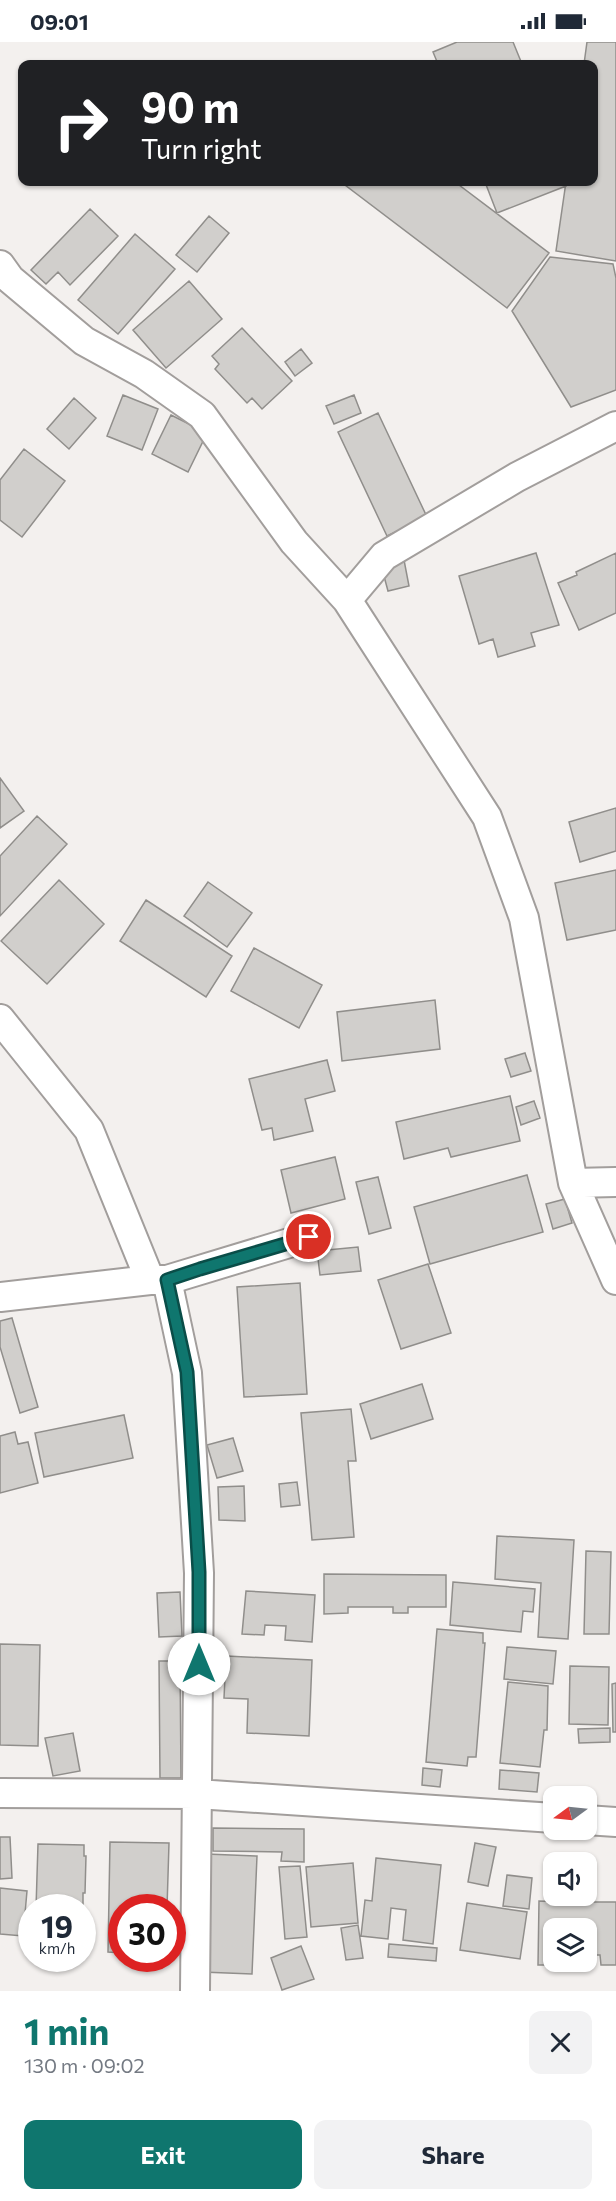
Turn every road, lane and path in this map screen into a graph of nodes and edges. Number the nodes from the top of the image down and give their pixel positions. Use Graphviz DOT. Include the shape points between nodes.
graph roads {
  1 [pos="0,265"];
  2 [pos="616,426"];
  3 [pos="347,600"];
  4 [pos="0,1019"];
  5 [pos="616,1182"];
  6 [pos="573,1183"];
  7 [pos="309,1237"];
  8 [pos="159,1280"];
  9 [pos="616,1280"];
  10 [pos="0,1297"];
  11 [pos="0,1793"];
  12 [pos="196,1794"];
  13 [pos="543,1817"];
  14 [pos="597,1821"];
  15 [pos="616,1822"];
  16 [pos="195,1991"];
  1 -- 3 [label="street" via="10,279 84,341 144,374 202,415 294,542"];
  2 -- 3 [label="street" via="517,477 384,556"];
  3 -- 6 [label="street" via="487,817 524,918"];
  4 -- 8 [label="street" via="89,1130"];
  5 -- 6 [label="street"];
  6 -- 9 [label="street"];
  7 -- 8 [label="street"];
  8 -- 10 [label="street"];
  8 -- 12 [label="street" via="187,1372 199,1572"];
  11 -- 12 [label="street"];
  12 -- 13 [label="street"];
  12 -- 16 [label="street"];
  14 -- 15 [label="street"];
}
